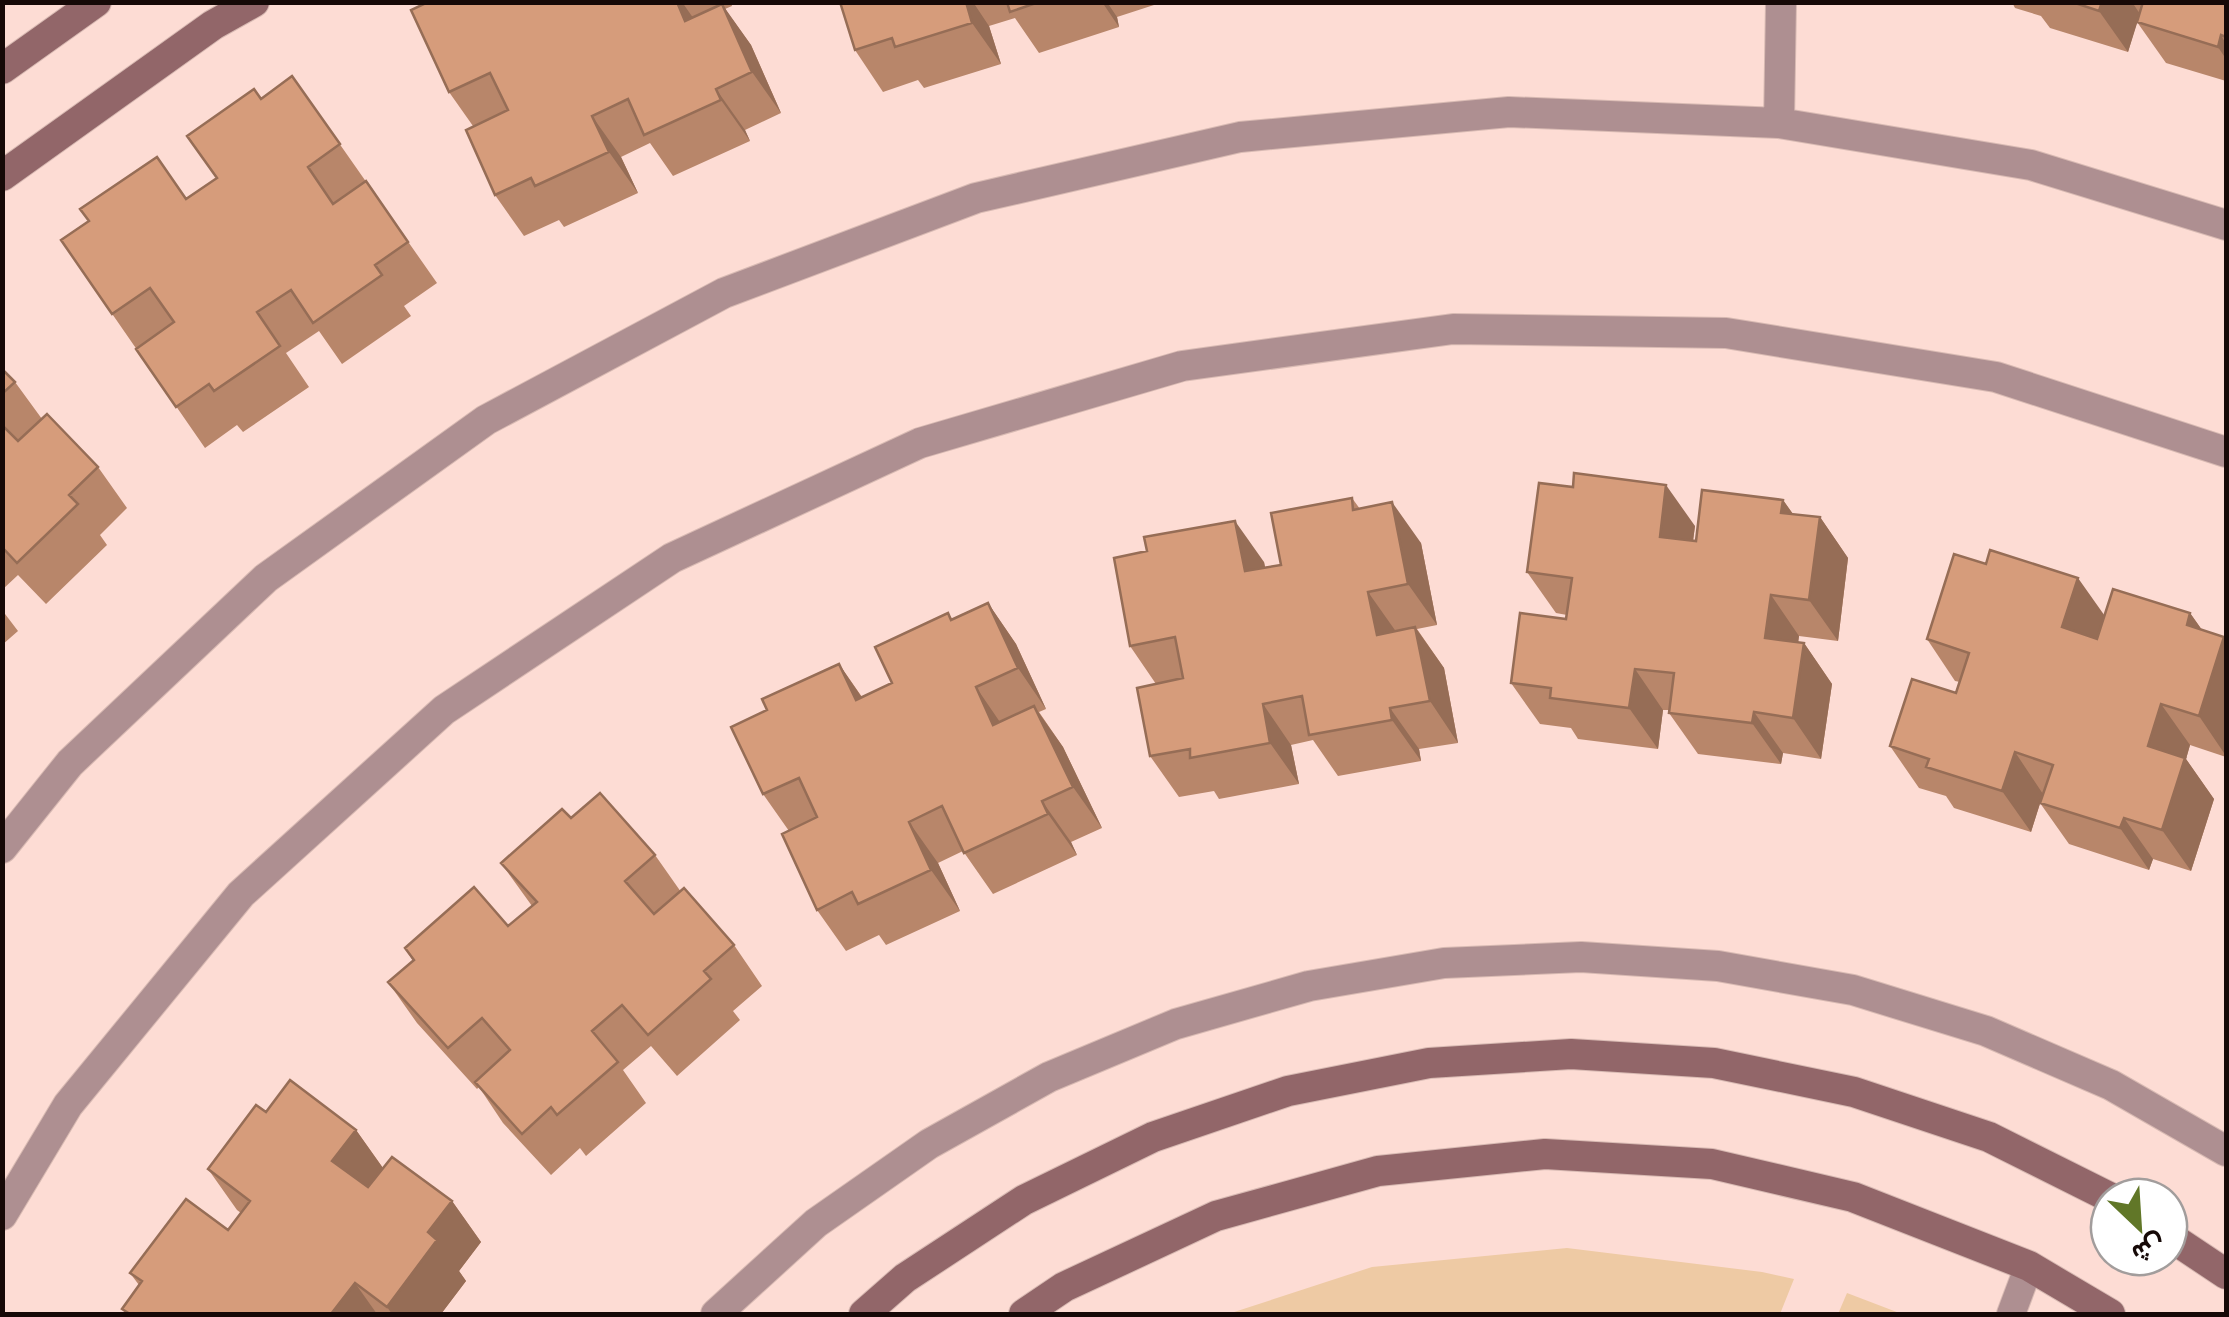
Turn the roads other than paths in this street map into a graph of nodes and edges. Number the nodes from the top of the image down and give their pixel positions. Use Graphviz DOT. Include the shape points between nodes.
graph roads {
  1 [pos="96,2"];
  2 [pos="254,2"];
  3 [pos="1782,2"];
  4 [pos="2,69"];
  5 [pos="1780,123"];
  6 [pos="2,176"];
  7 [pos="2226,225"];
  8 [pos="2226,452"];
  9 [pos="2,848"];
  10 [pos="2226,1151"];
  11 [pos="2089,1187"];
  12 [pos="2,1215"];
  13 [pos="2189,1249"];
  14 [pos="2029,1266"];
  15 [pos="2226,1274"];
  16 [pos="716,1314"];
  17 [pos="864,1314"];
  18 [pos="1024,1314"];
  19 [pos="2010,1314"];
  20 [pos="2110,1314"];
  1 -- 4 [label="street"];
  2 -- 6 [label="street"];
  3 -- 5 [label="street"];
  5 -- 7 [label="street" via="2031,165"];
  5 -- 9 [label="street" via="1508,112 1240,137 976,198 724,292 486,420 266,578 70,763"];
  8 -- 12 [label="street" via="1996,377 1726,333 1453,329 1182,366 920,443 672,558 444,710 241,894 68,1105"];
  10 -- 16 [label="street" via="2111,1084 2004,1038 1854,990 1718,966 1581,957 1444,963 1308,986 1176,1024 1049,1077 929,1144 832,1212"];
  11 -- 17 [label="street" via="1989,1138 1854,1092 1714,1064 1571,1054 1428,1063 1288,1091 1153,1137 1024,1200"];
  13 -- 15 [label="street"];
  14 -- 18 [label="street" via="1853,1197 1712,1164 1545,1154 1378,1171 1216,1216 1064,1287"];
  14 -- 19 [label="lane"];
  14 -- 20 [label="street"];
}
